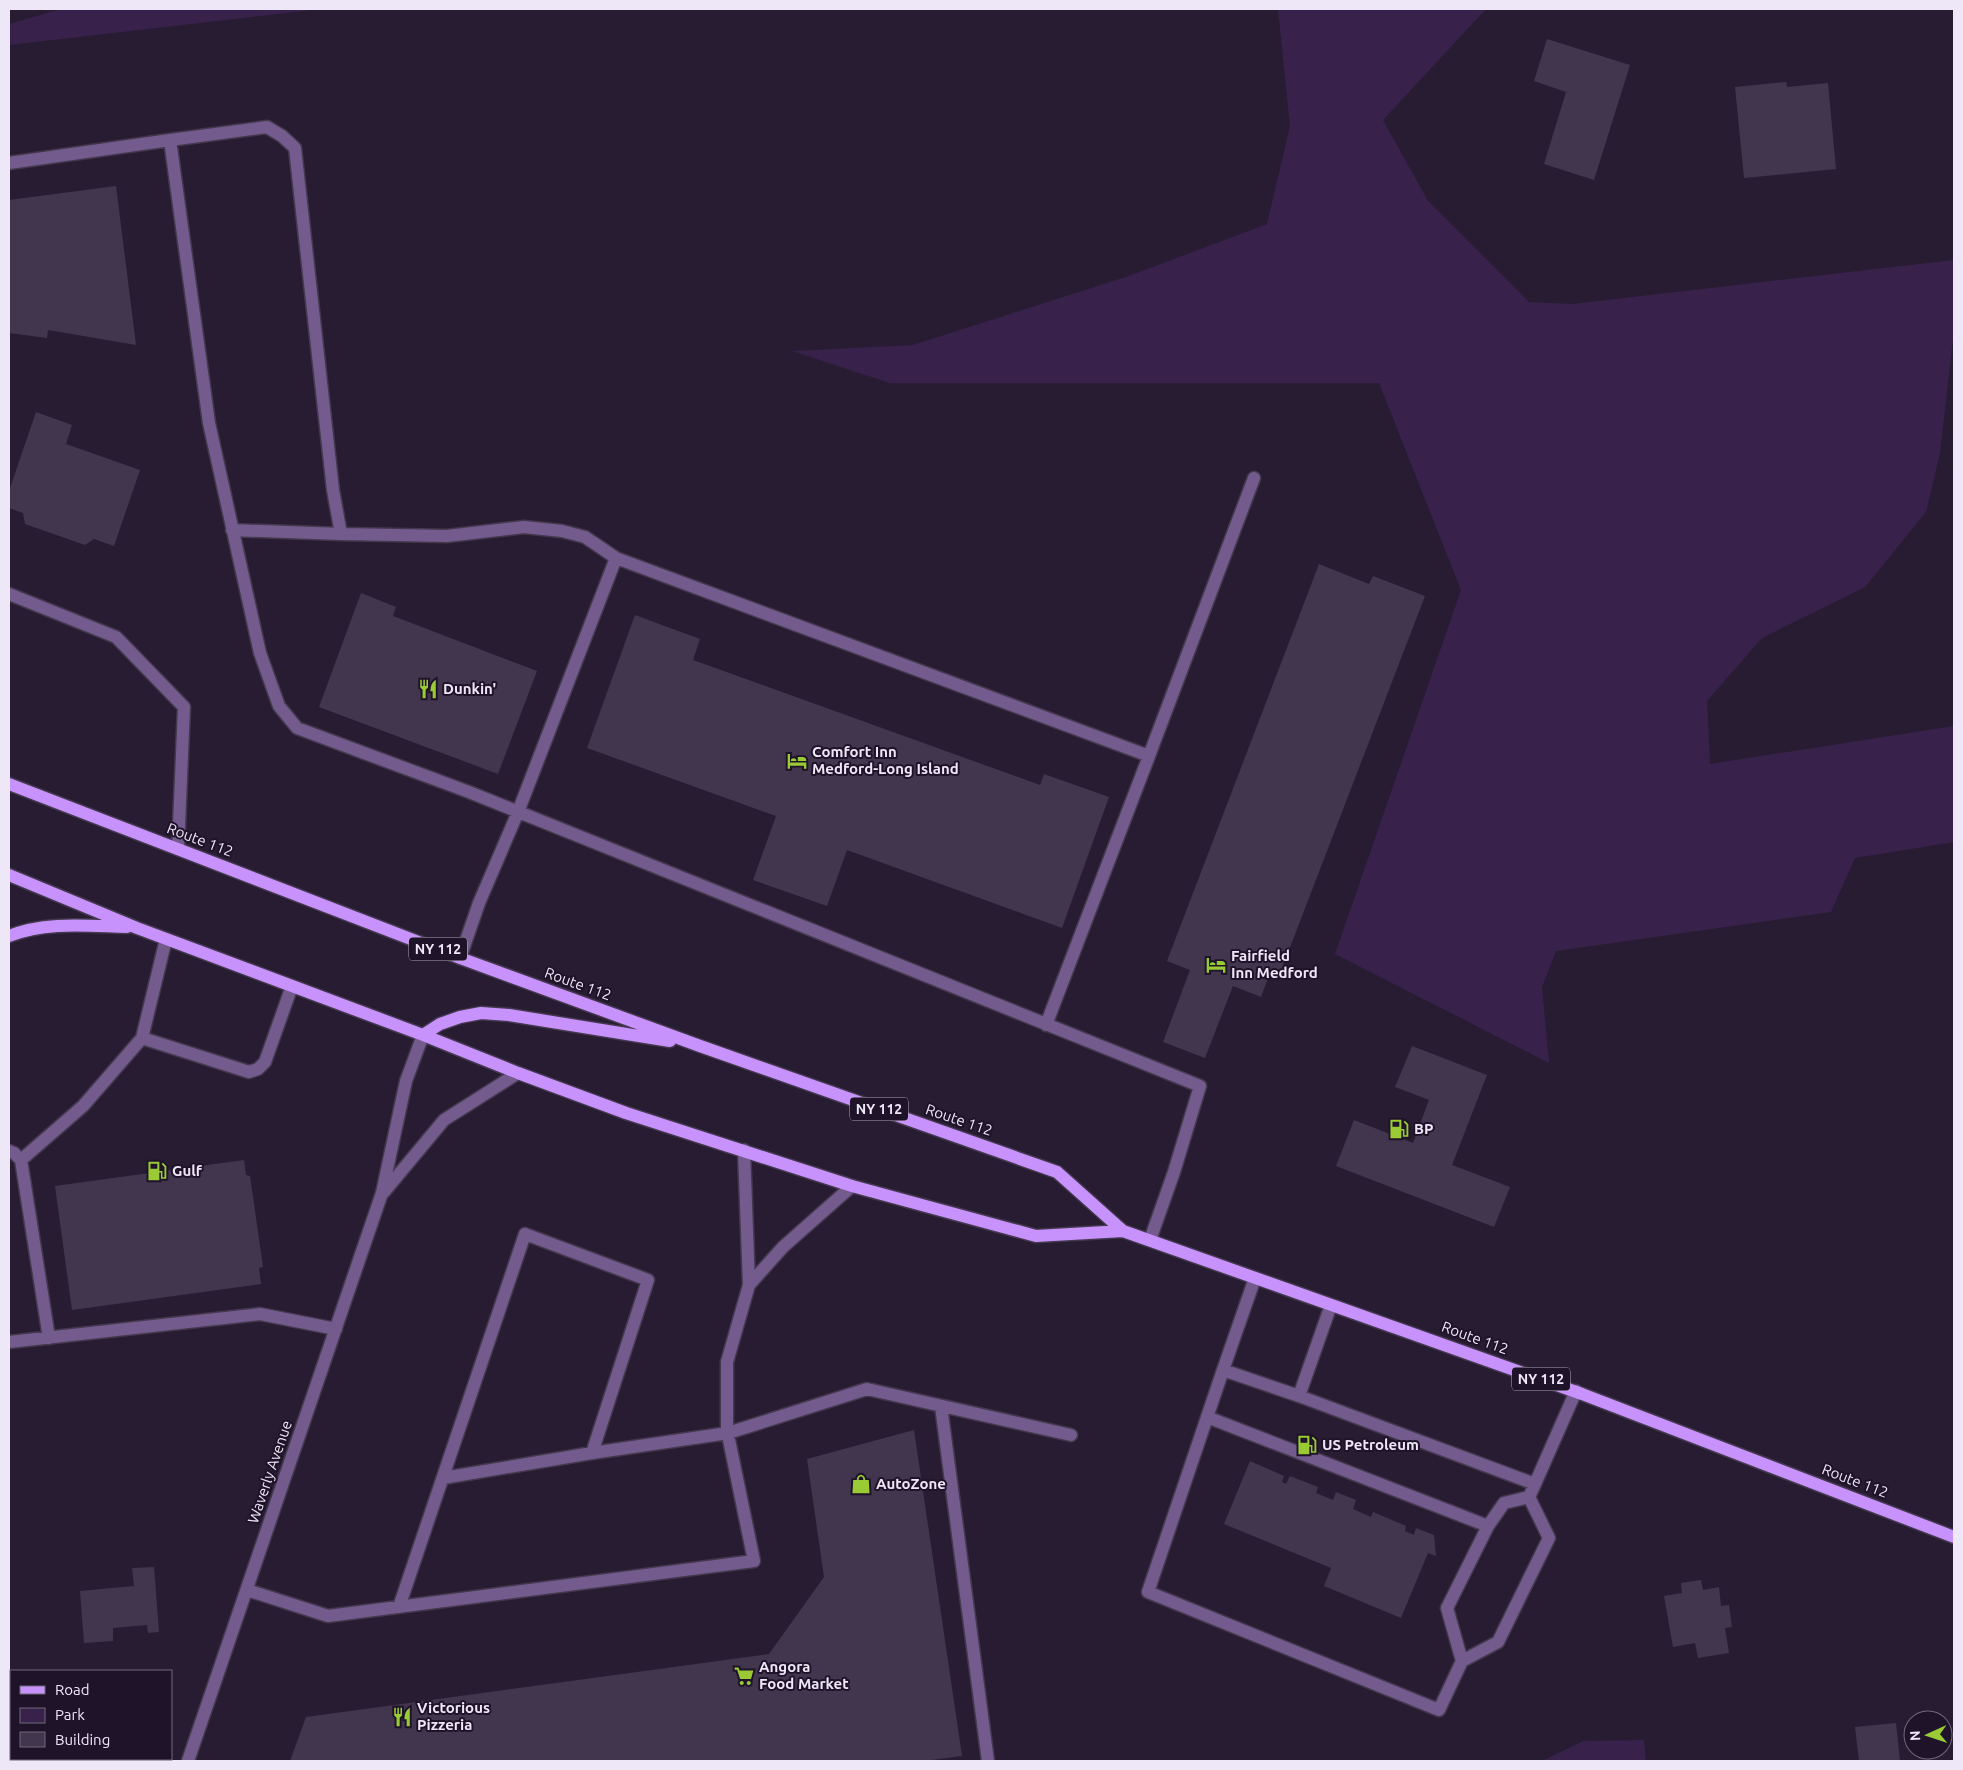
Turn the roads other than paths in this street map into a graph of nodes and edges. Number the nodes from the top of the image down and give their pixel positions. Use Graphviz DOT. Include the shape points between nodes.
graph roads {
  1 [pos="170,140"];
  2 [pos="9,163"];
  3 [pos="1254,478"];
  4 [pos="232,530"];
  5 [pos="341,534"];
  6 [pos="616,558"];
  7 [pos="9,594"];
  8 [pos="1149,756"];
  9 [pos="9,784"];
  10 [pos="518,812"];
  11 [pos="178,849"];
  12 [pos="9,875"];
  13 [pos="137,928"];
  14 [pos="9,936"];
  15 [pos="166,938"];
  16 [pos="460,958"];
  17 [pos="292,986"];
  18 [pos="1046,1024"];
  19 [pos="423,1035"];
  20 [pos="142,1038"];
  21 [pos="700,1046"];
  22 [pos="518,1073"];
  23 [pos="9,1150"];
  24 [pos="744,1150"];
  25 [pos="21,1160"];
  26 [pos="852,1186"];
  27 [pos="382,1194"];
  28 [pos="1123,1231"];
  29 [pos="1150,1240"];
  30 [pos="1255,1278"];
  31 [pos="749,1285"];
  32 [pos="1331,1304"];
  33 [pos="336,1329"];
  34 [pos="48,1338"];
  35 [pos="9,1342"];
  36 [pos="1223,1370"];
  37 [pos="1576,1391"];
  38 [pos="1299,1396"];
  39 [pos="941,1406"];
  40 [pos="1207,1417"];
  41 [pos="728,1433"];
  42 [pos="1071,1434"];
  43 [pos="592,1453"];
  44 [pos="443,1478"];
  45 [pos="1535,1484"];
  46 [pos="1529,1497"];
  47 [pos="1488,1526"];
  48 [pos="1954,1537"];
  49 [pos="247,1590"];
  50 [pos="399,1607"];
  51 [pos="1462,1662"];
  52 [pos="188,1761"];
  53 [pos="988,1761"];
  1 -- 2 [label="street"];
  1 -- 4 [label="street" via="209,423"];
  1 -- 5 [label="street" via="268,127 295,148 332,490"];
  3 -- 8 [label="street"];
  4 -- 5 [label="street"];
  4 -- 10 [label="street" via="260,653 279,706 297,728"];
  5 -- 6 [label="street" via="447,536 524,527 562,530 585,537"];
  6 -- 8 [label="street"];
  6 -- 10 [label="street"];
  7 -- 11 [label="street" via="116,637 184,707"];
  8 -- 18 [label="street"];
  9 -- 11 [label="main road, Route 112 / NY 112"];
  10 -- 16 [label="street" via="479,903"];
  10 -- 18 [label="street"];
  11 -- 16 [label="main road, Route 112 / NY 112"];
  12 -- 13 [label="main road, Route 112 / NY 112"];
  13 -- 14 [label="main road" via="54,926"];
  13 -- 15 [label="main road, Route 112 / NY 112"];
  15 -- 17 [label="main road, Route 112 / NY 112"];
  15 -- 20 [label="street"];
  16 -- 21 [label="main road, Route 112 / NY 112"];
  17 -- 19 [label="main road, Route 112 / NY 112"];
  17 -- 20 [label="street" via="265,1062 258,1070 249,1072"];
  18 -- 29 [label="street" via="1200,1086"];
  19 -- 21 [label="main road" via="460,1017 481,1013 509,1014"];
  19 -- 22 [label="main road, Route 112 / NY 112"];
  19 -- 27 [label="street, Waverly Avenue" via="406,1080"];
  20 -- 25 [label="street" via="83,1106"];
  21 -- 28 [label="main road, Route 112 / NY 112" via="1058,1172"];
  22 -- 24 [label="main road, Route 112 / NY 112" via="626,1113"];
  22 -- 27 [label="street, Waverly Avenue" via="444,1120"];
  23 -- 25 [label="street"];
  24 -- 26 [label="main road, Route 112 / NY 112"];
  24 -- 31 [label="street"];
  25 -- 34 [label="street"];
  26 -- 28 [label="main road, Route 112 / NY 112" via="1036,1236"];
  26 -- 31 [label="street" via="783,1247"];
  27 -- 33 [label="street, Waverly Avenue"];
  28 -- 29 [label="main road, Route 112 / NY 112"];
  29 -- 30 [label="main road, Route 112 / NY 112"];
  30 -- 32 [label="main road, Route 112 / NY 112"];
  30 -- 36 [label="street"];
  31 -- 41 [label="street" via="727,1362"];
  32 -- 37 [label="main road, Route 112 / NY 112"];
  32 -- 38 [label="street"];
  33 -- 34 [label="street" via="260,1314"];
  33 -- 49 [label="street, Waverly Avenue"];
  34 -- 35 [label="street"];
  36 -- 38 [label="street"];
  36 -- 40 [label="street"];
  37 -- 45 [label="street"];
  37 -- 48 [label="main road, Route 112 / NY 112"];
  38 -- 45 [label="street"];
  39 -- 41 [label="street" via="867,1389"];
  39 -- 42 [label="street"];
  39 -- 53 [label="street"];
  40 -- 47 [label="street"];
  40 -- 51 [label="street" via="1148,1592 1439,1710"];
  41 -- 43 [label="street"];
  41 -- 50 [label="street" via="754,1561"];
  43 -- 44 [label="street"];
  43 -- 44 [label="street" via="648,1280 526,1234"];
  44 -- 50 [label="street"];
  45 -- 46 [label="street"];
  46 -- 47 [label="street" via="1504,1503"];
  46 -- 51 [label="street" via="1549,1538 1498,1642"];
  47 -- 51 [label="street" via="1447,1608"];
  49 -- 50 [label="street" via="328,1616"];
  49 -- 52 [label="street, Waverly Avenue"];
}
